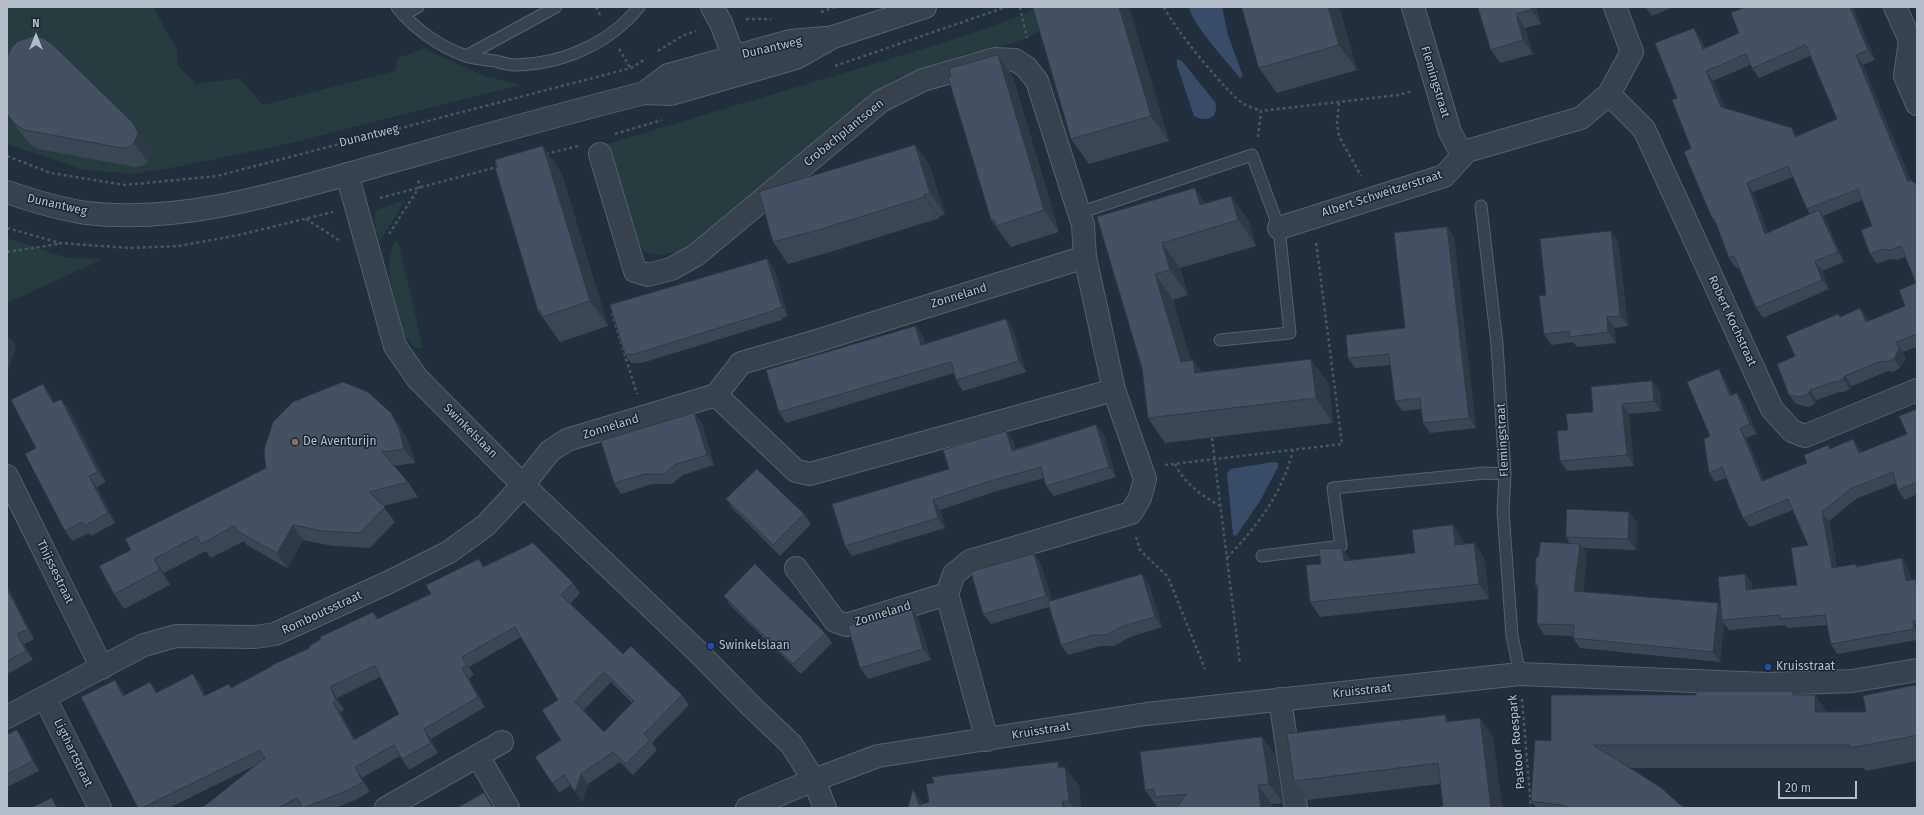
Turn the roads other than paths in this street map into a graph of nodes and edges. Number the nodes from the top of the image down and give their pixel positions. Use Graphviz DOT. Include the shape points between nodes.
graph roads {
  1 [pos="418,7"];
  2 [pos="556,7"];
  3 [pos="639,7"];
  4 [pos="925,7"];
  5 [pos="1413,7"];
  6 [pos="1615,7"];
  7 [pos="1895,7"];
  8 [pos="400,11"];
  9 [pos="717,15"];
  10 [pos="1913,39"];
  11 [pos="466,56"];
  12 [pos="737,65"];
  13 [pos="1608,94"];
  14 [pos="1917,104"];
  15 [pos="1466,151"];
  16 [pos="600,154"];
  17 [pos="347,174"];
  18 [pos="7,192"];
  19 [pos="1481,206"];
  20 [pos="1079,213"];
  21 [pos="1279,228"];
  22 [pos="1086,257"];
  23 [pos="1220,340"];
  24 [pos="1114,390"];
  25 [pos="1917,390"];
  26 [pos="716,395"];
  27 [pos="1505,474"];
  28 [pos="7,476"];
  29 [pos="523,484"];
  30 [pos="1262,556"];
  31 [pos="796,568"];
  32 [pos="947,594"];
  33 [pos="102,668"];
  34 [pos="1917,670"];
  35 [pos="1520,674"];
  36 [pos="45,698"];
  37 [pos="1280,700"];
  38 [pos="7,717"];
  39 [pos="986,740"];
  40 [pos="502,742"];
  41 [pos="478,756"];
  42 [pos="814,780"];
  43 [pos="100,808"];
  44 [pos="386,808"];
  45 [pos="508,808"];
  46 [pos="747,808"];
  47 [pos="825,808"];
  48 [pos="1296,808"];
  1 -- 8 [label="lane"];
  2 -- 11 [label="lane"];
  3 -- 11 [label="lane" via="611,35 566,58 516,65"];
  4 -- 12 [label="street, Dunantweg" via="833,37 790,41"];
  5 -- 15 [label="street, Flemingstraat" via="1455,144 1459,149"];
  6 -- 13 [label="street" via="1632,52"];
  7 -- 10 [label="street"];
  8 -- 11 [label="lane" via="432,39"];
  9 -- 12 [label="street, Dunantweg"];
  10 -- 14 [label="street" via="1905,76"];
  12 -- 17 [label="street, Dunantweg" via="671,94 644,93"];
  13 -- 15 [label="street" via="1581,118"];
  13 -- 25 [label="street, Robert Kochstraat" via="1644,129 1772,409 1792,431 1805,436"];
  15 -- 21 [label="street, Albert Schweitzerstraat" via="1444,176"];
  16 -- 20 [label="street, Crobachplantsoen" via="635,271 648,275 671,269 696,255 881,101 923,80 995,59 1015,60 1026,67 1037,82"];
  17 -- 18 [label="street, Dunantweg" via="225,205 153,214 86,213 43,204"];
  17 -- 29 [label="street, Swinkelslaan" via="395,346 417,378"];
  19 -- 27 [label="lane, Flemingstraat" via="1497,344"];
  20 -- 21 [label="lane" via="1252,155"];
  20 -- 22 [label="street, Crobachplantsoen" via="1083,225"];
  21 -- 23 [label="lane" via="1290,333"];
  22 -- 24 [label="street"];
  22 -- 26 [label="street, Zonneland" via="741,363"];
  24 -- 26 [label="street" via="810,474 796,471"];
  24 -- 32 [label="street" via="1145,479 1140,498 1131,513 970,561 954,574"];
  26 -- 29 [label="street, Zonneland" via="567,440 550,450"];
  27 -- 30 [label="lane" via="1485,473 1333,488 1341,546"];
  27 -- 35 [label="lane, Flemingstraat" via="1504,511 1512,628"];
  28 -- 33 [label="street, Thijssestraat"];
  29 -- 33 [label="street, Romboutsstraat" via="486,525 450,552 275,634 254,637 176,636 144,645"];
  29 -- 42 [label="street, Swinkelslaan" via="791,744"];
  31 -- 32 [label="street, Zonneland" via="835,621 846,625"];
  32 -- 39 [label="street"];
  33 -- 36 [label="street, Romboutsstraat"];
  34 -- 35 [label="street, Kruisstraat" via="1852,681 1768,684"];
  35 -- 37 [label="street, Kruisstraat"];
  36 -- 38 [label="street, Romboutsstraat"];
  36 -- 43 [label="street, Ligthartstraat"];
  37 -- 39 [label="street, Kruisstraat" via="1146,714"];
  37 -- 48 [label="street"];
  39 -- 42 [label="street, Kruisstraat" via="878,756"];
  40 -- 41 [label="street"];
  41 -- 44 [label="street"];
  41 -- 45 [label="street"];
  42 -- 46 [label="street, Kruisstraat"];
  42 -- 47 [label="street, Swinkelslaan"];
}
